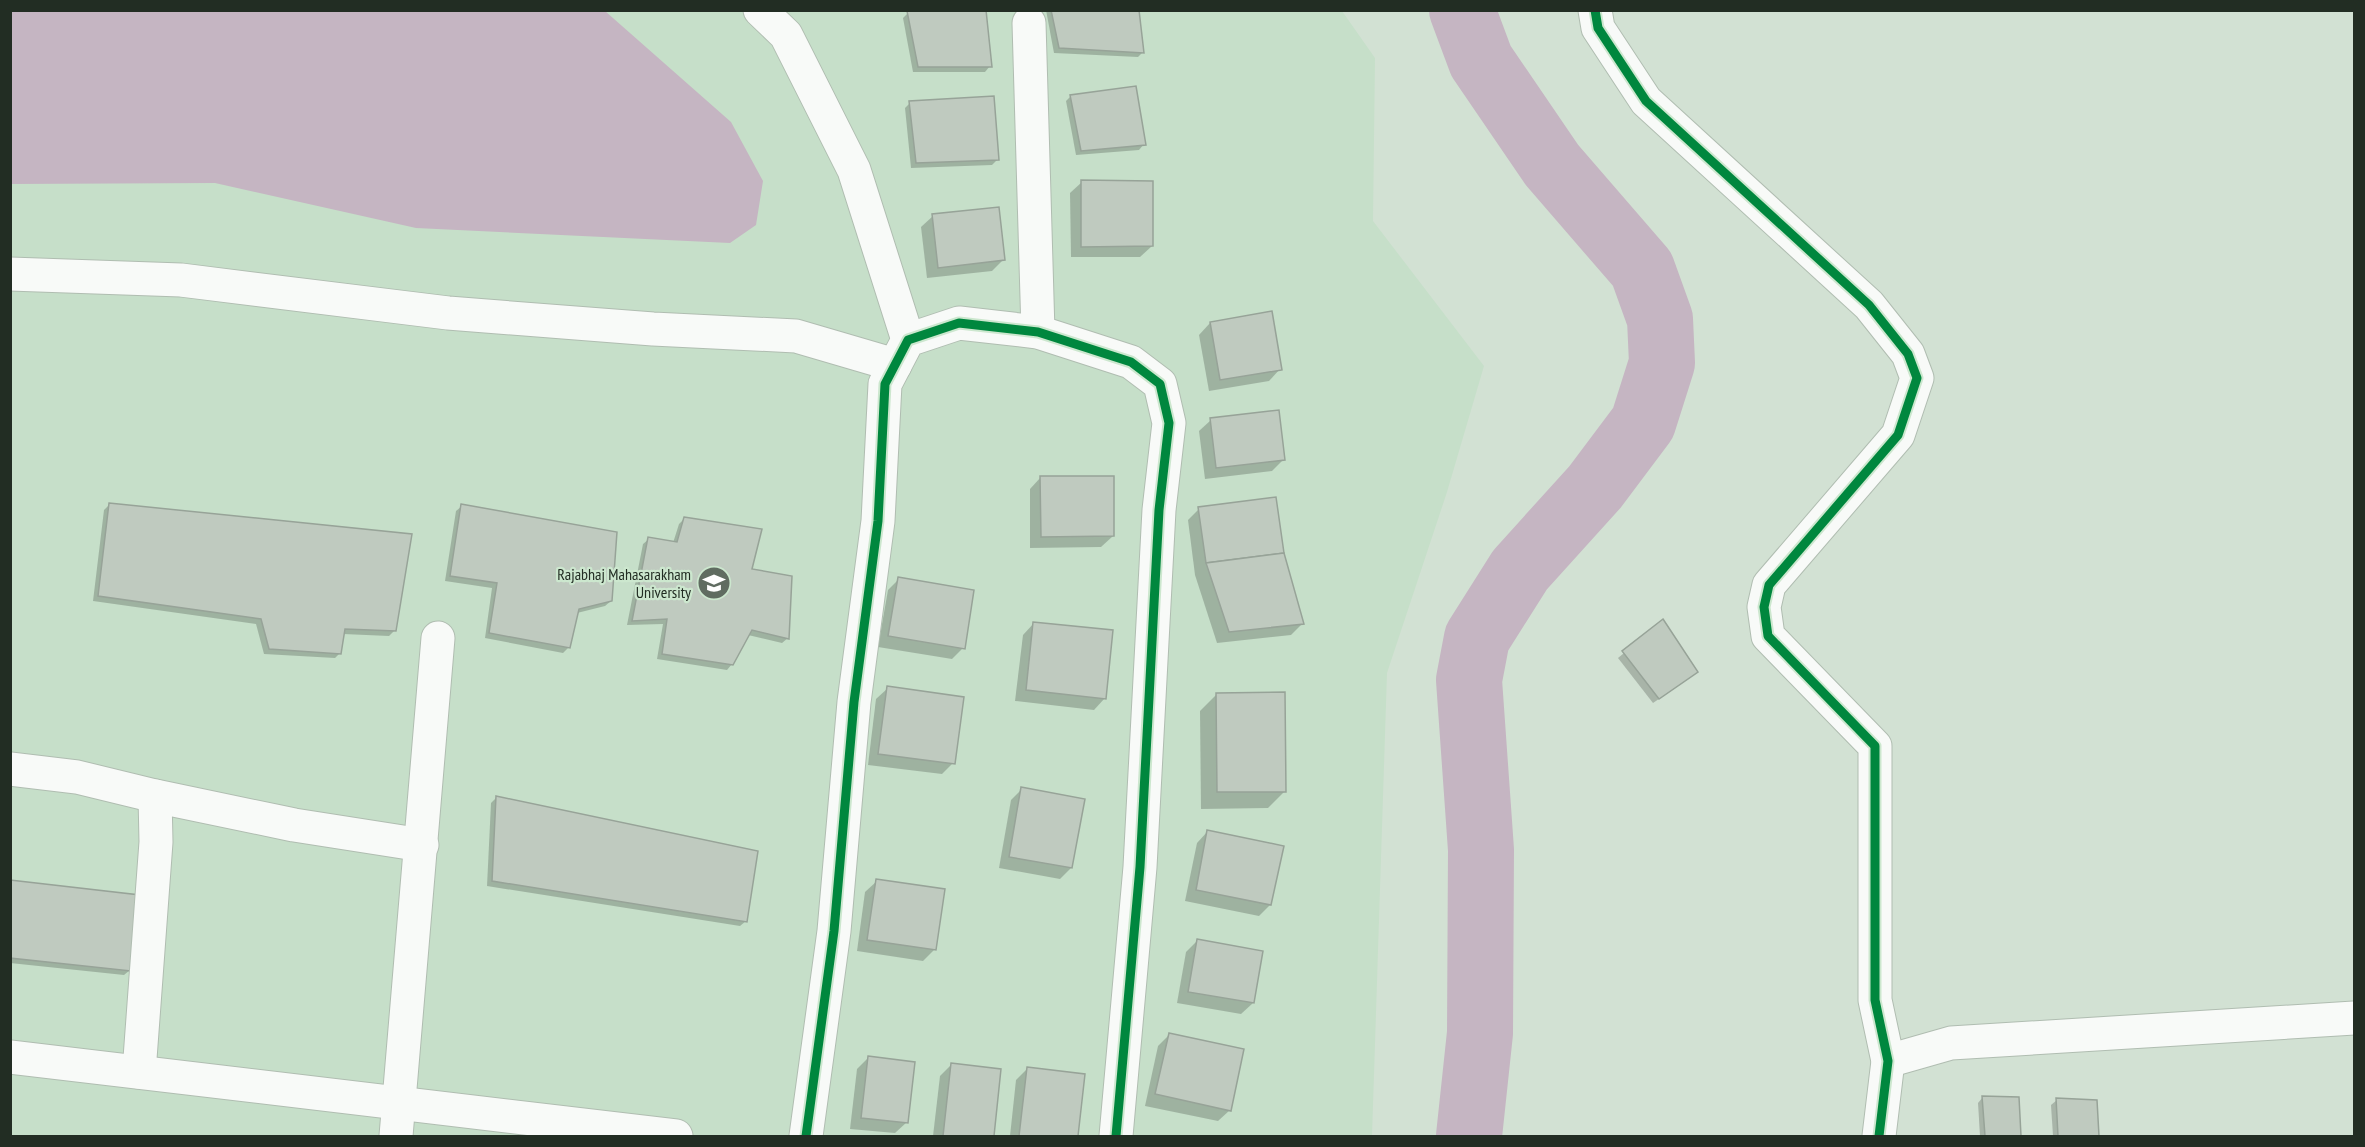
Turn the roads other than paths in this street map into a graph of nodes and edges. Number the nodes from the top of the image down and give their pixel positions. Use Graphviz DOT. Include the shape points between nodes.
graph roads {
  1 [pos="760,10"];
  2 [pos="1595,10"];
  3 [pos="1029,23"];
  4 [pos="10,274"];
  5 [pos="1038,332"];
  6 [pos="901,352"];
  7 [pos="438,638"];
  8 [pos="10,769"];
  9 [pos="155,796"];
  10 [pos="422,845"];
  11 [pos="2355,1018"];
  12 [pos="10,1057"];
  13 [pos="1888,1061"];
  14 [pos="139,1072"];
  15 [pos="400,1103"];
  16 [pos="396,1137"];
  17 [pos="676,1137"];
  18 [pos="806,1137"];
  19 [pos="1116,1137"];
  20 [pos="1879,1137"];
  1 -- 6 [label="street" via="786,36 854,170"];
  2 -- 13 [label="street" via="1598,28 1646,101 1869,305 1908,354 1917,378 1898,435 1769,585 1764,607 1768,636 1875,746 1875,1000"];
  3 -- 5 [label="street"];
  4 -- 6 [label="street" via="181,280 459,314 796,336"];
  5 -- 6 [label="street" via="959,324"];
  5 -- 19 [label="street" via="1131,362 1160,384 1169,423 1159,510 1140,867"];
  6 -- 18 [label="street" via="885,384 878,521 854,702 834,931"];
  7 -- 10 [label="street"];
  8 -- 9 [label="street" via="77,777"];
  9 -- 10 [label="street" via="294,825"];
  9 -- 14 [label="street" via="156,842"];
  10 -- 15 [label="street"];
  11 -- 13 [label="street" via="1951,1043"];
  12 -- 14 [label="street"];
  13 -- 20 [label="street"];
  14 -- 15 [label="street"];
  15 -- 16 [label="street"];
  15 -- 17 [label="street"];
}
